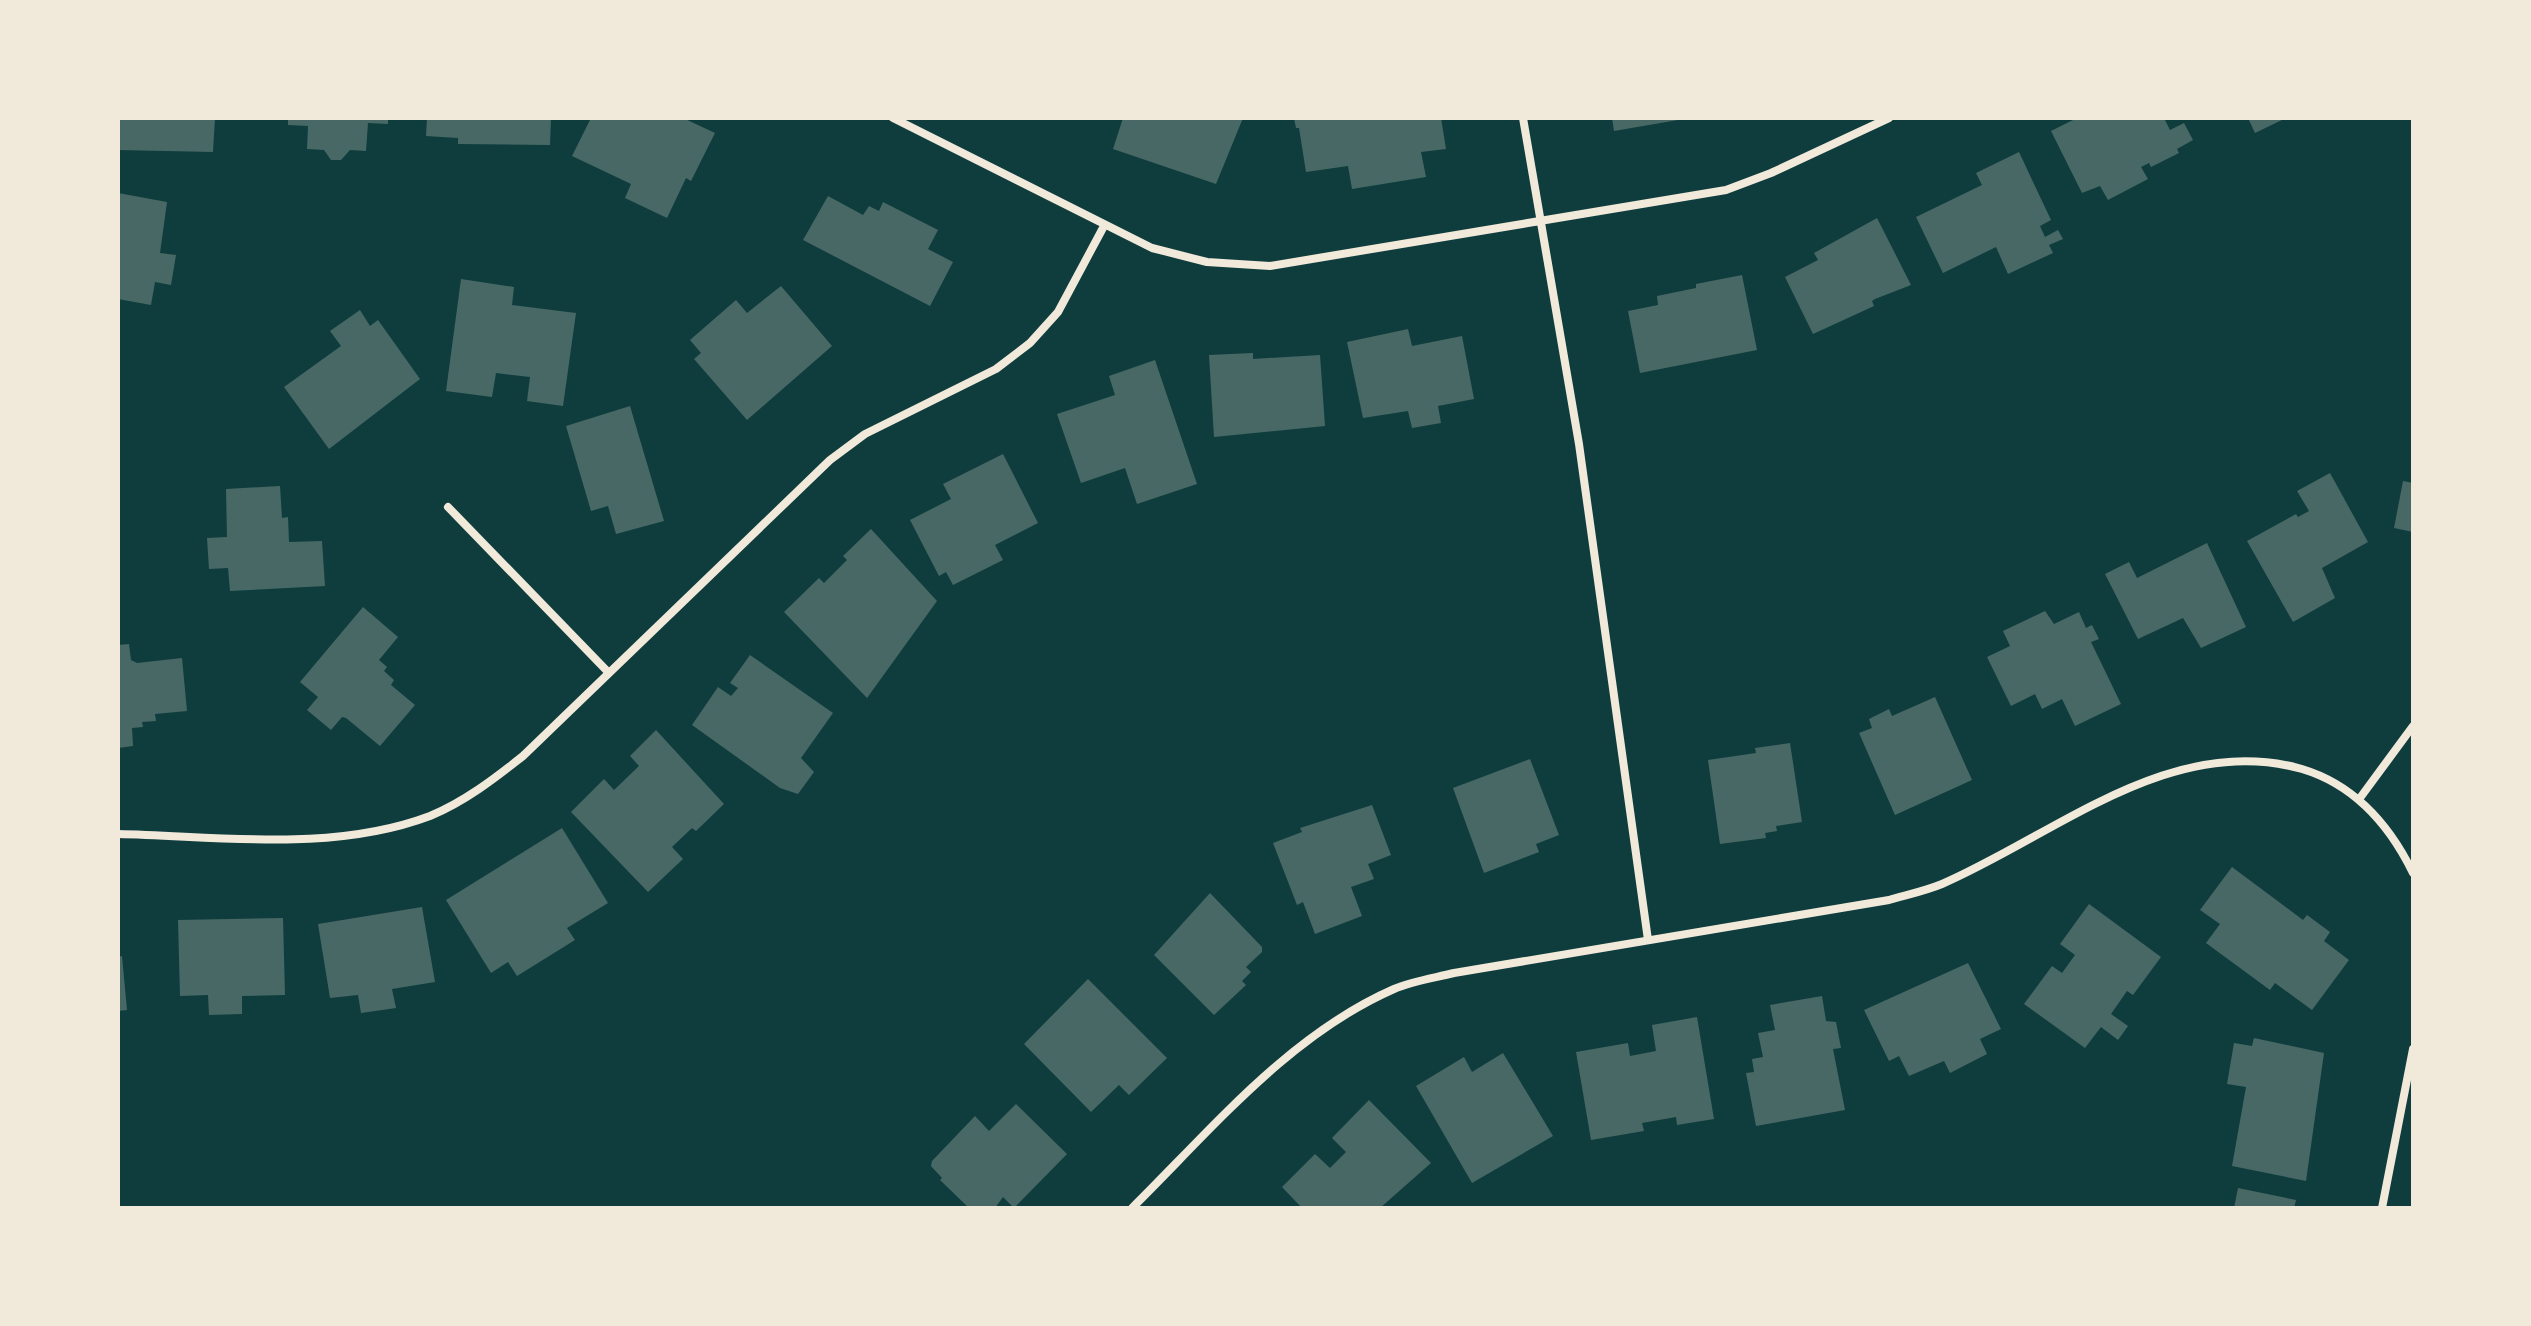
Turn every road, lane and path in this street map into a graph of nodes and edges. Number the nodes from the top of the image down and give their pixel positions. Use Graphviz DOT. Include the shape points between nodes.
graph roads {
  1 [pos="893,118"];
  2 [pos="1523,118"];
  3 [pos="1889,118"];
  4 [pos="1541,222"];
  5 [pos="1104,226"];
  6 [pos="448,507"];
  7 [pos="609,673"];
  8 [pos="2413,726"];
  9 [pos="2360,798"];
  10 [pos="118,834"];
  11 [pos="2413,873"];
  12 [pos="1648,940"];
  13 [pos="2413,1049"];
  14 [pos="1132,1208"];
  15 [pos="2382,1208"];
  1 -- 5 [label="street"];
  2 -- 4 [label="street"];
  3 -- 4 [label="street" via="1726,190"];
  4 -- 5 [label="street" via="1270,266 1207,262 1152,248"];
  4 -- 12 [label="street" via="1579,444"];
  5 -- 7 [label="street" via="1058,312 1030,343 996,369 865,434 830,460"];
  6 -- 7 [label="street"];
  7 -- 10 [label="street" via="523,756 480,790 431,815 379,832 324,839"];
  8 -- 9 [label="street"];
  9 -- 11 [label="street" via="2398,842"];
  9 -- 12 [label="street" via="2322,775 2276,762 2235,759 2187,766 2117,794 1940,885 1889,900"];
  12 -- 14 [label="street" via="1396,988 1294,1049"];
  13 -- 15 [label="street"];
}
